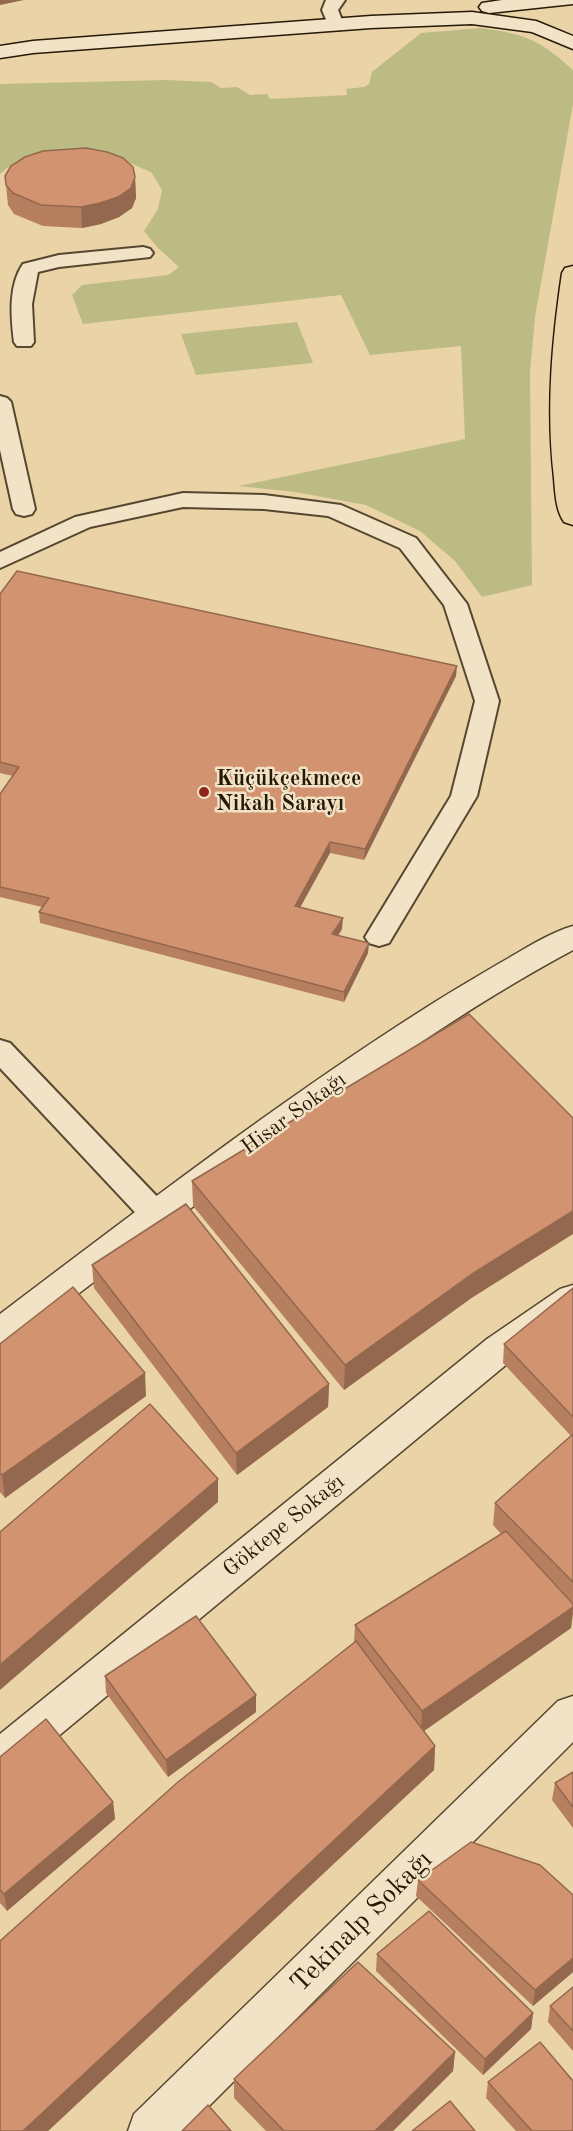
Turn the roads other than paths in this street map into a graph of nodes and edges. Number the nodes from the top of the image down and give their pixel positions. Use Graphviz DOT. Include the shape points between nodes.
graph roads {
  1 [pos="337,0"];
  2 [pos="566,0"];
  3 [pos="371,22"];
  4 [pos="336,25"];
  5 [pos="573,43"];
  6 [pos="0,52"];
  7 [pos="143,253"];
  8 [pos="573,273"];
  9 [pos="24,342"];
  10 [pos="0,402"];
  11 [pos="24,509"];
  12 [pos="573,516"];
  13 [pos="0,561"];
  14 [pos="379,937"];
  15 [pos="573,937"];
  16 [pos="0,1050"];
  17 [pos="156,1215"];
  18 [pos="573,1299"];
  19 [pos="0,1334"];
  20 [pos="573,1714"];
  21 [pos="0,1759"];
  22 [pos="151,2131"];
  1 -- 4 [label="lane" via="330,10"];
  2 -- 3 [label="street" via="418,12"];
  3 -- 4 [label="street"];
  3 -- 5 [label="street" via="472,18 501,21 536,27"];
  4 -- 6 [label="street"];
  7 -- 9 [label="lane" via="59,261 30,268 24,281"];
  8 -- 12 [label="main road" via="563,375 564,450"];
  10 -- 11 [label="lane"];
  13 -- 14 [label="lane" via="83,522 183,500 264,502 333,510 408,543 455,604 487,701 464,796"];
  15 -- 17 [label="street, Hisar Sokağı" via="532,958 370,1059"];
  16 -- 17 [label="lane"];
  17 -- 19 [label="street, Hisar Sokağı"];
  18 -- 21 [label="street, Göktepe Sokağı" via="500,1349"];
  20 -- 22 [label="street, Tekinalp Sokağı"];
}
